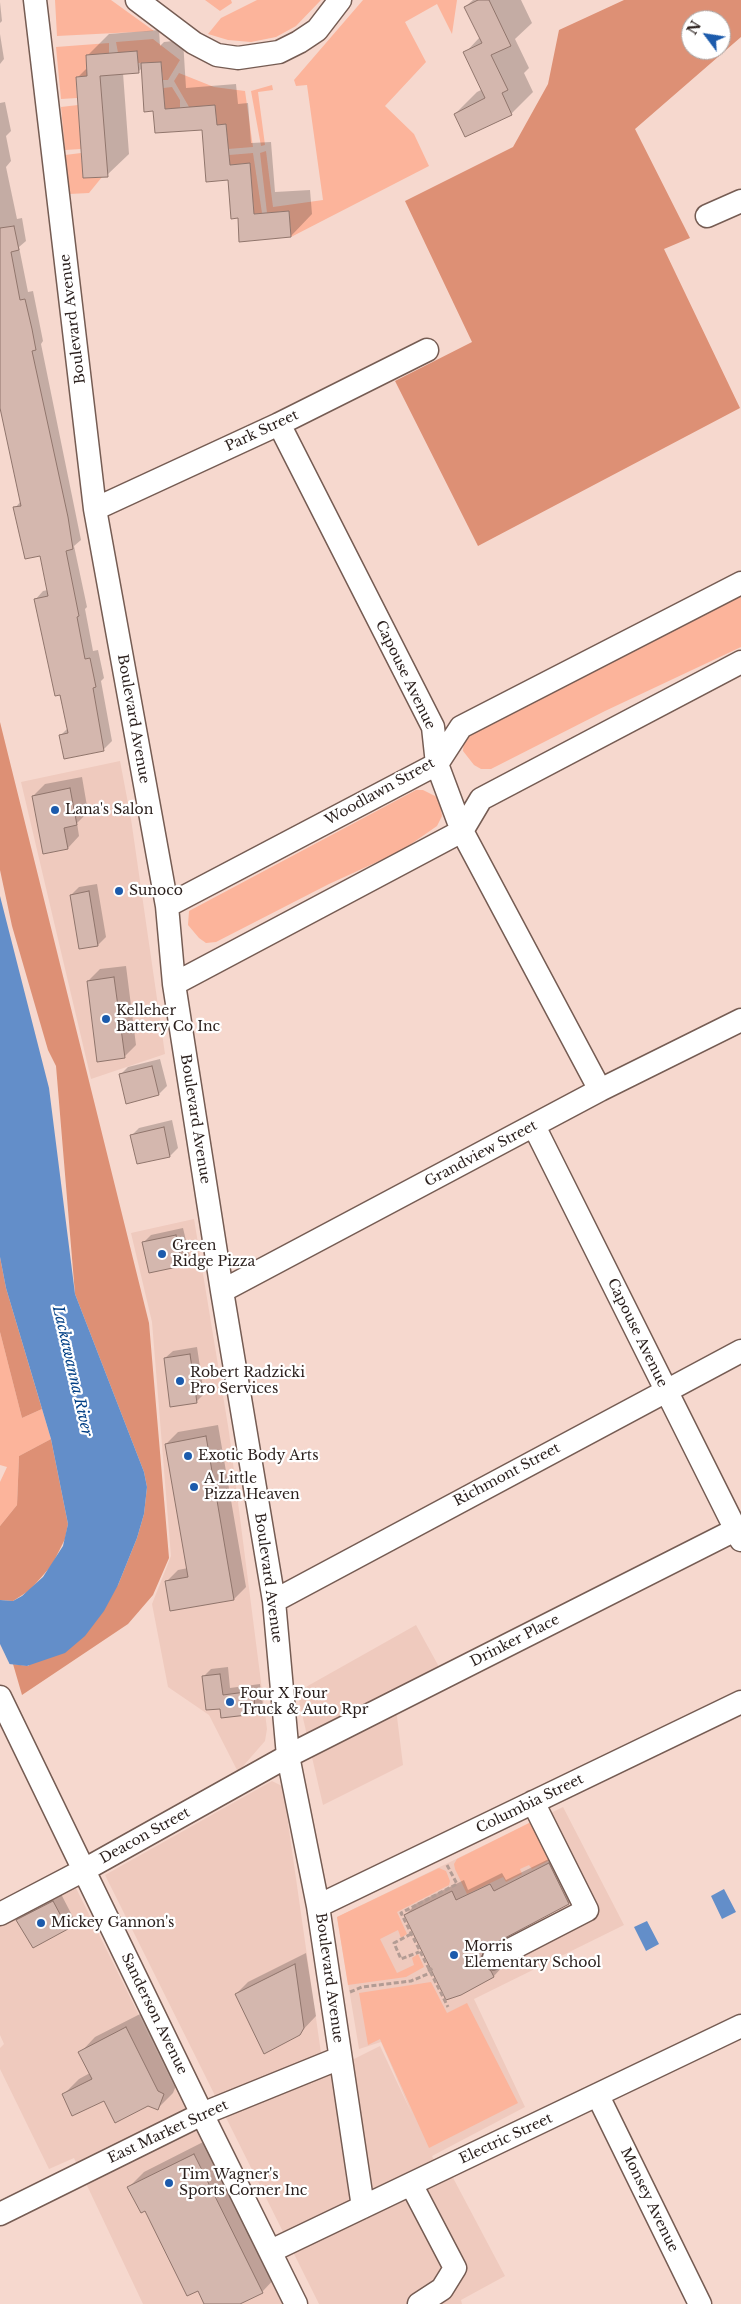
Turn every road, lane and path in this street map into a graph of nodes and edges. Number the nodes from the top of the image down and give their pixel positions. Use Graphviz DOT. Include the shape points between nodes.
graph roads {
  1 [pos="35,0"];
  2 [pos="137,0"];
  3 [pos="340,0"];
  4 [pos="741,201"];
  5 [pos="707,216"];
  6 [pos="427,350"];
  7 [pos="279,424"];
  8 [pos="95,509"];
  9 [pos="741,583"];
  10 [pos="741,662"];
  11 [pos="437,764"];
  12 [pos="462,831"];
  13 [pos="167,906"];
  14 [pos="174,984"];
  15 [pos="741,1020"];
  16 [pos="600,1090"];
  17 [pos="534,1126"];
  18 [pos="222,1291"];
  19 [pos="741,1351"];
  20 [pos="665,1390"];
  21 [pos="739,1532"];
  22 [pos="274,1601"];
  23 [pos="0,1697"];
  24 [pos="741,1702"];
  25 [pos="288,1756"];
  26 [pos="533,1802"];
  27 [pos="444,1860"];
  28 [pos="84,1870"];
  29 [pos="318,1906"];
  30 [pos="0,1914"];
  31 [pos="411,1934"];
  32 [pos="419,1952"];
  33 [pos="494,1958"];
  34 [pos="434,1968"];
  35 [pos="429,1972"];
  36 [pos="348,1993"];
  37 [pos="448,2007"];
  38 [pos="741,2026"];
  39 [pos="340,2058"];
  40 [pos="598,2096"];
  41 [pos="202,2114"];
  42 [pos="411,2184"];
  43 [pos="363,2207"];
  44 [pos="0,2214"];
  45 [pos="271,2251"];
  46 [pos="296,2304"];
  47 [pos="419,2304"];
  48 [pos="700,2304"];
  1 -- 8 [label="street, Boulevard Avenue"];
  2 -- 3 [label="street" via="194,43 218,55 238,58 278,52 299,42 317,30"];
  4 -- 5 [label="street"];
  6 -- 7 [label="street, Park Street"];
  7 -- 8 [label="street, Park Street"];
  7 -- 11 [label="street, Capouse Avenue" via="433,727"];
  8 -- 13 [label="street, Boulevard Avenue"];
  9 -- 11 [label="street, Woodlawn Street" via="461,728"];
  10 -- 12 [label="street" via="480,799"];
  11 -- 12 [label="street, Capouse Avenue"];
  11 -- 13 [label="street, Woodlawn Street"];
  12 -- 14 [label="street"];
  12 -- 16 [label="street, Capouse Avenue"];
  13 -- 14 [label="street, Boulevard Avenue"];
  14 -- 18 [label="street, Boulevard Avenue"];
  15 -- 16 [label="street, Grandview Street"];
  16 -- 17 [label="street, Grandview Street"];
  17 -- 18 [label="street, Grandview Street"];
  17 -- 20 [label="street, Capouse Avenue"];
  18 -- 22 [label="street, Boulevard Avenue"];
  19 -- 20 [label="street, Richmont Street"];
  20 -- 21 [label="street, Capouse Avenue"];
  20 -- 22 [label="street, Richmont Street"];
  21 -- 25 [label="street, Drinker Place"];
  22 -- 25 [label="street, Boulevard Avenue"];
  23 -- 28 [label="street, Sanderson Avenue"];
  24 -- 26 [label="street, Columbia Street"];
  25 -- 28 [label="street, Deacon Street"];
  25 -- 29 [label="street, Boulevard Avenue"];
  26 -- 29 [label="street, Columbia Street"];
  26 -- 33 [label="street" via="587,1910"];
  27 -- 31 [label="path" via="457,1884 401,1913"];
  28 -- 30 [label="street, Deacon Street"];
  28 -- 41 [label="street, Sanderson Avenue"];
  29 -- 39 [label="street, Boulevard Avenue"];
  31 -- 32 [label="path"];
  31 -- 32 [label="path" via="394,1943 401,1959"];
  32 -- 35 [label="path"];
  34 -- 35 [label="path"];
  35 -- 36 [label="path" via="411,1981 362,1987"];
  35 -- 37 [label="path"];
  38 -- 40 [label="street, Electric Street"];
  39 -- 41 [label="street, East Market Street"];
  39 -- 43 [label="street, Boulevard Avenue"];
  40 -- 42 [label="street, Electric Street"];
  40 -- 48 [label="street, Monsey Avenue"];
  41 -- 44 [label="street, East Market Street"];
  41 -- 45 [label="street, Sanderson Avenue"];
  42 -- 43 [label="street, Electric Street"];
  42 -- 47 [label="street" via="455,2268 442,2289"];
  43 -- 45 [label="street, Electric Street"];
  45 -- 46 [label="street, Sanderson Avenue"];
}
